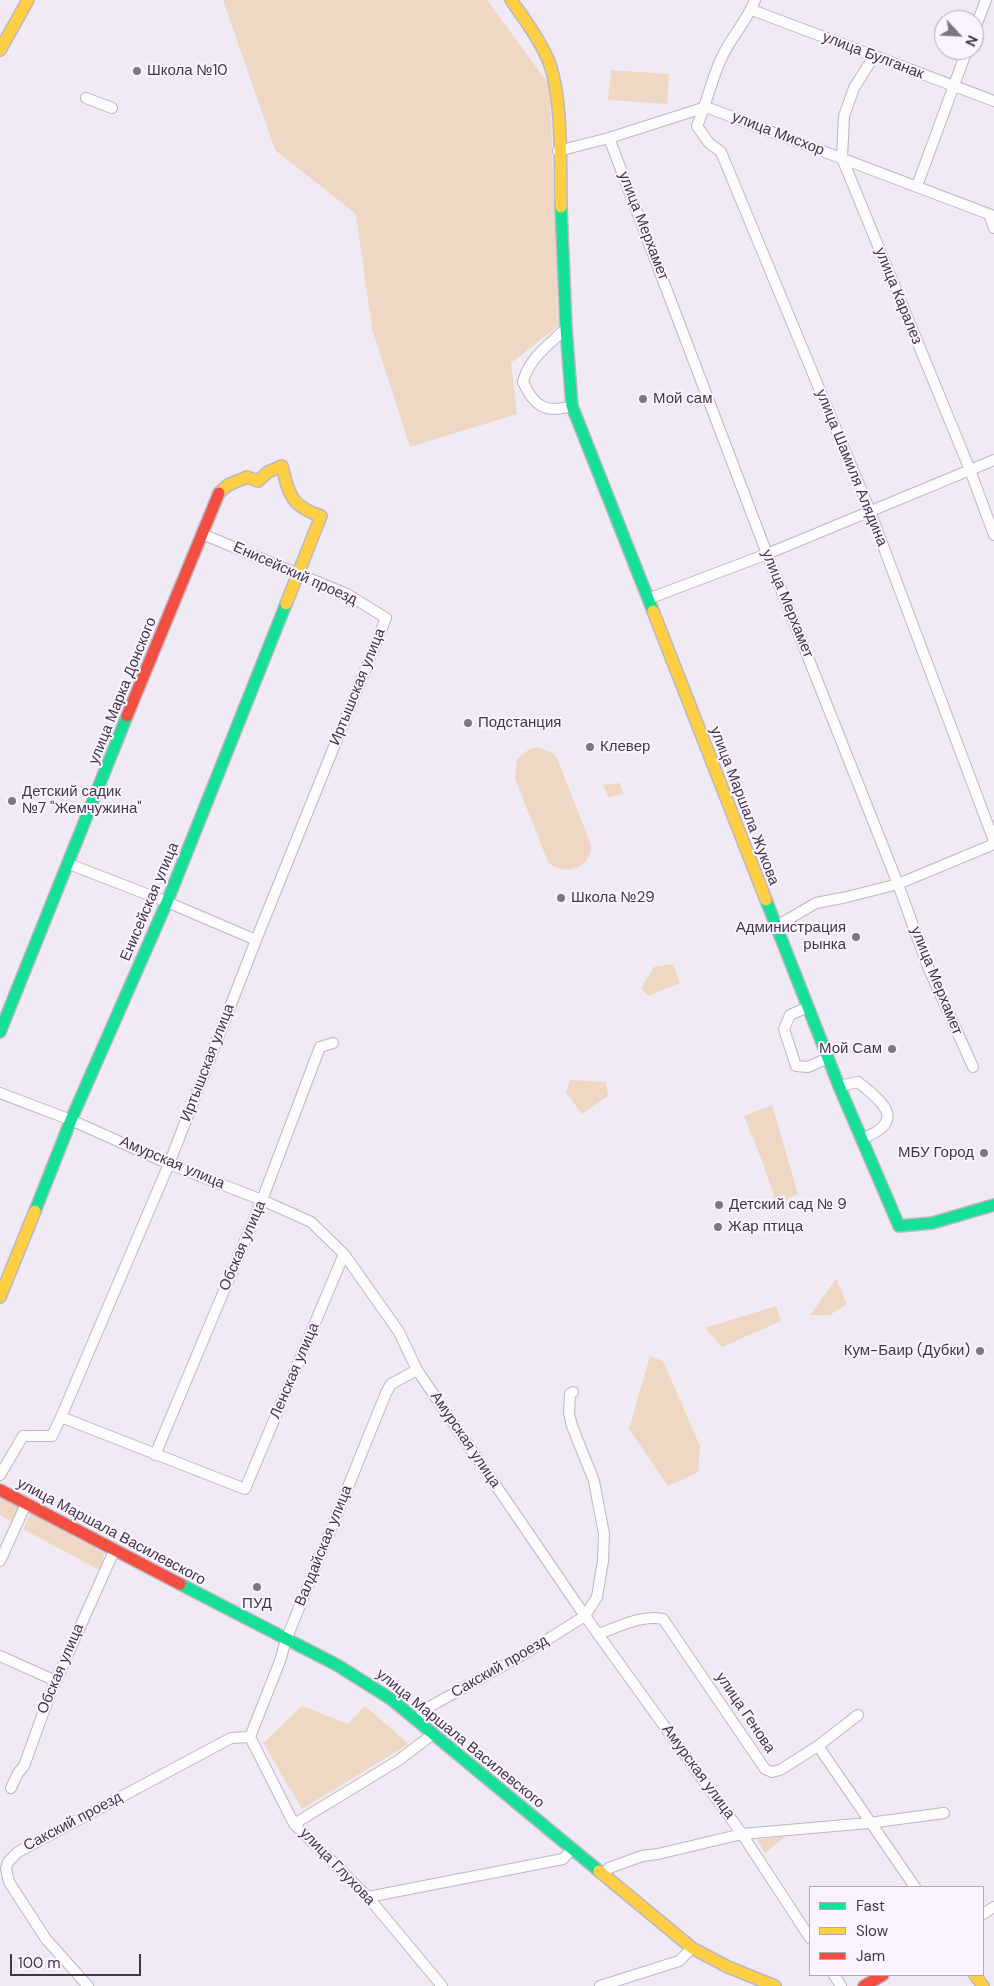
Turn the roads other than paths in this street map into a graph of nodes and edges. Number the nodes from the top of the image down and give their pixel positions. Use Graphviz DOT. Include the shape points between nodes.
graph roads {
  1 [pos="28,0"];
  2 [pos="511,0"];
  3 [pos="754,5"];
  4 [pos="0,50"];
  5 [pos="874,56"];
  6 [pos="963,60"];
  7 [pos="953,86"];
  8 [pos="86,98"];
  9 [pos="994,101"];
  10 [pos="706,107"];
  11 [pos="112,108"];
  12 [pos="609,138"];
  13 [pos="558,151"];
  14 [pos="842,158"];
  15 [pos="917,186"];
  16 [pos="991,215"];
  17 [pos="994,228"];
  18 [pos="566,328"];
  19 [pos="571,400"];
  20 [pos="994,460"];
  21 [pos="970,470"];
  22 [pos="870,511"];
  23 [pos="321,516"];
  24 [pos="202,534"];
  25 [pos="994,535"];
  26 [pos="767,554"];
  27 [pos="297,572"];
  28 [pos="648,599"];
  29 [pos="386,618"];
  30 [pos="994,843"];
  31 [pos="68,864"];
  32 [pos="898,884"];
  33 [pos="167,902"];
  34 [pos="775,927"];
  35 [pos="256,940"];
  36 [pos="808,1007"];
  37 [pos="0,1032"];
  38 [pos="333,1042"];
  39 [pos="828,1058"];
  40 [pos="973,1068"];
  41 [pos="839,1086"];
  42 [pos="0,1093"];
  43 [pos="71,1120"];
  44 [pos="861,1140"];
  45 [pos="169,1164"];
  46 [pos="262,1200"];
  47 [pos="994,1205"];
  48 [pos="344,1254"];
  49 [pos="0,1297"];
  50 [pos="417,1370"];
  51 [pos="572,1392"];
  52 [pos="61,1417"];
  53 [pos="155,1455"];
  54 [pos="0,1475"];
  55 [pos="0,1490"];
  56 [pos="26,1504"];
  57 [pos="114,1551"];
  58 [pos="0,1561"];
  59 [pos="585,1616"];
  60 [pos="599,1634"];
  61 [pos="286,1640"];
  62 [pos="0,1656"];
  63 [pos="56,1681"];
  64 [pos="858,1715"];
  65 [pos="416,1720"];
  66 [pos="433,1734"];
  67 [pos="250,1737"];
  68 [pos="818,1746"];
  69 [pos="11,1788"];
  70 [pos="944,1813"];
  71 [pos="869,1823"];
  72 [pos="294,1824"];
  73 [pos="742,1834"];
  74 [pos="572,1849"];
  75 [pos="603,1875"];
  76 [pos="913,1886"];
  77 [pos="368,1897"];
  78 [pos="809,1936"];
  79 [pos="692,1948"];
  80 [pos="881,1976"];
  81 [pos="88,1986"];
  82 [pos="442,1986"];
  83 [pos="600,1986"];
  84 [pos="775,1986"];
  85 [pos="864,1986"];
  1 -- 4 [label="street"];
  2 -- 13 [label="street, улица Маршала Жукова" via="551,70 558,114"];
  3 -- 5 [label="street, улица Булганак"];
  3 -- 10 [label="street" via="722,57"];
  5 -- 7 [label="street, улица Булганак"];
  5 -- 14 [label="street, улица Каралез" via="854,88 844,116"];
  6 -- 7 [label="street"];
  7 -- 9 [label="street, улица Булганак"];
  7 -- 15 [label="street"];
  8 -- 11 [label="street"];
  10 -- 12 [label="street"];
  10 -- 14 [label="street, улица Мисхор"];
  10 -- 22 [label="street, улица Шамиля Алядина" via="697,126 709,143 721,152"];
  12 -- 13 [label="street"];
  12 -- 26 [label="street, улица Мерхамет"];
  13 -- 18 [label="street, улица Маршала Жукова"];
  14 -- 15 [label="street, улица Мисхор"];
  14 -- 21 [label="street, улица Каралез"];
  15 -- 16 [label="street, улица Мисхор"];
  16 -- 17 [label="street"];
  18 -- 19 [label="street, улица Маршала Жукова"];
  18 -- 19 [label="street" via="535,357 522,382 529,396 540,406 556,410"];
  19 -- 28 [label="street, улица Маршала Жукова"];
  20 -- 21 [label="street"];
  21 -- 22 [label="street"];
  21 -- 25 [label="street, улица Каралез"];
  22 -- 26 [label="street"];
  22 -- 30 [label="street, улица Шамиля Алядина"];
  23 -- 24 [label="street, улица Марка Донского" via="294,503 282,466 258,481 247,477 222,489 217,494"];
  23 -- 27 [label="street, Енисейская улица"];
  24 -- 27 [label="street, Енисейский проезд"];
  24 -- 31 [label="street, улица Марка Донского"];
  26 -- 28 [label="street"];
  26 -- 32 [label="street, улица Мерхамет"];
  27 -- 29 [label="street, Енисейский проезд" via="347,594"];
  27 -- 33 [label="street, Енисейская улица"];
  28 -- 34 [label="street, улица Маршала Жукова"];
  29 -- 35 [label="street, Иртышская улица"];
  30 -- 32 [label="street"];
  31 -- 33 [label="street"];
  31 -- 37 [label="street, улица Марка Донского"];
  32 -- 34 [label="street" via="816,903"];
  32 -- 40 [label="street, улица Мерхамет" via="928,967"];
  33 -- 35 [label="street"];
  33 -- 43 [label="street, Енисейская улица"];
  34 -- 36 [label="street, улица Маршала Жукова"];
  35 -- 45 [label="street, Иртышская улица"];
  36 -- 39 [label="street, улица Маршала Жукова"];
  36 -- 39 [label="street" via="790,1015 784,1029 796,1066 808,1067"];
  38 -- 46 [label="street, Обская улица" via="320,1047"];
  39 -- 41 [label="street, улица Маршала Жукова"];
  41 -- 44 [label="street, улица Маршала Жукова"];
  41 -- 44 [label="street" via="858,1082 873,1093 888,1114 886,1125 880,1131"];
  42 -- 43 [label="street, Амурская улица"];
  43 -- 45 [label="street, Амурская улица"];
  43 -- 49 [label="street, Енисейская улица"];
  44 -- 47 [label="street, улица Маршала Жукова" via="899,1226 932,1223"];
  45 -- 46 [label="street, Амурская улица"];
  45 -- 52 [label="street, Иртышская улица"];
  46 -- 48 [label="street, Амурская улица" via="312,1222"];
  46 -- 53 [label="street, Обская улица"];
  48 -- 50 [label="street, Амурская улица" via="400,1332"];
  48 -- 53 [label="street, Ленская улица" via="245,1489"];
  50 -- 59 [label="street, Амурская улица"];
  50 -- 61 [label="street, Валдайская улица" via="391,1384 386,1393"];
  51 -- 59 [label="street" via="569,1413 594,1481 604,1534 597,1597"];
  52 -- 53 [label="street"];
  52 -- 54 [label="street, Иртышская улица" via="52,1436 23,1436"];
  55 -- 56 [label="street, улица Маршала Василевского"];
  56 -- 57 [label="street, улица Маршала Василевского"];
  56 -- 58 [label="street"];
  57 -- 61 [label="street, улица Маршала Василевского"];
  57 -- 63 [label="street, Обская улица"];
  59 -- 60 [label="street, Амурская улица"];
  59 -- 65 [label="street, Сакский проезд" via="431,1706"];
  60 -- 68 [label="street, улица Генова" via="646,1618 663,1619 765,1769 772,1772 780,1770"];
  60 -- 73 [label="street, Амурская улица"];
  61 -- 65 [label="street, улица Маршала Василевского" via="357,1676"];
  61 -- 67 [label="street, Валдайская улица"];
  62 -- 63 [label="street"];
  63 -- 69 [label="street, Обская улица" via="24,1766"];
  64 -- 68 [label="street, улица Генова"];
  65 -- 66 [label="street, улица Маршала Василевского"];
  66 -- 72 [label="street" via="398,1760"];
  66 -- 74 [label="street, улица Маршала Василевского"];
  67 -- 72 [label="street, улица Глухова"];
  67 -- 81 [label="street, Сакский проезд" via="231,1738 12,1856 6,1869 9,1882 46,1939"];
  68 -- 71 [label="street"];
  70 -- 71 [label="street"];
  71 -- 73 [label="street"];
  71 -- 76 [label="street"];
  72 -- 77 [label="street, улица Глухова"];
  73 -- 75 [label="street" via="642,1856 609,1868"];
  73 -- 78 [label="street, Амурская улица"];
  74 -- 75 [label="street, улица Маршала Василевского"];
  74 -- 77 [label="street" via="564,1859"];
  75 -- 79 [label="street, улица Маршала Василевского"];
  77 -- 82 [label="street, улица Глухова"];
  79 -- 83 [label="street" via="678,1961"];
  79 -- 84 [label="street, улица Маршала Василевского"];
  80 -- 85 [label="street"];
}
